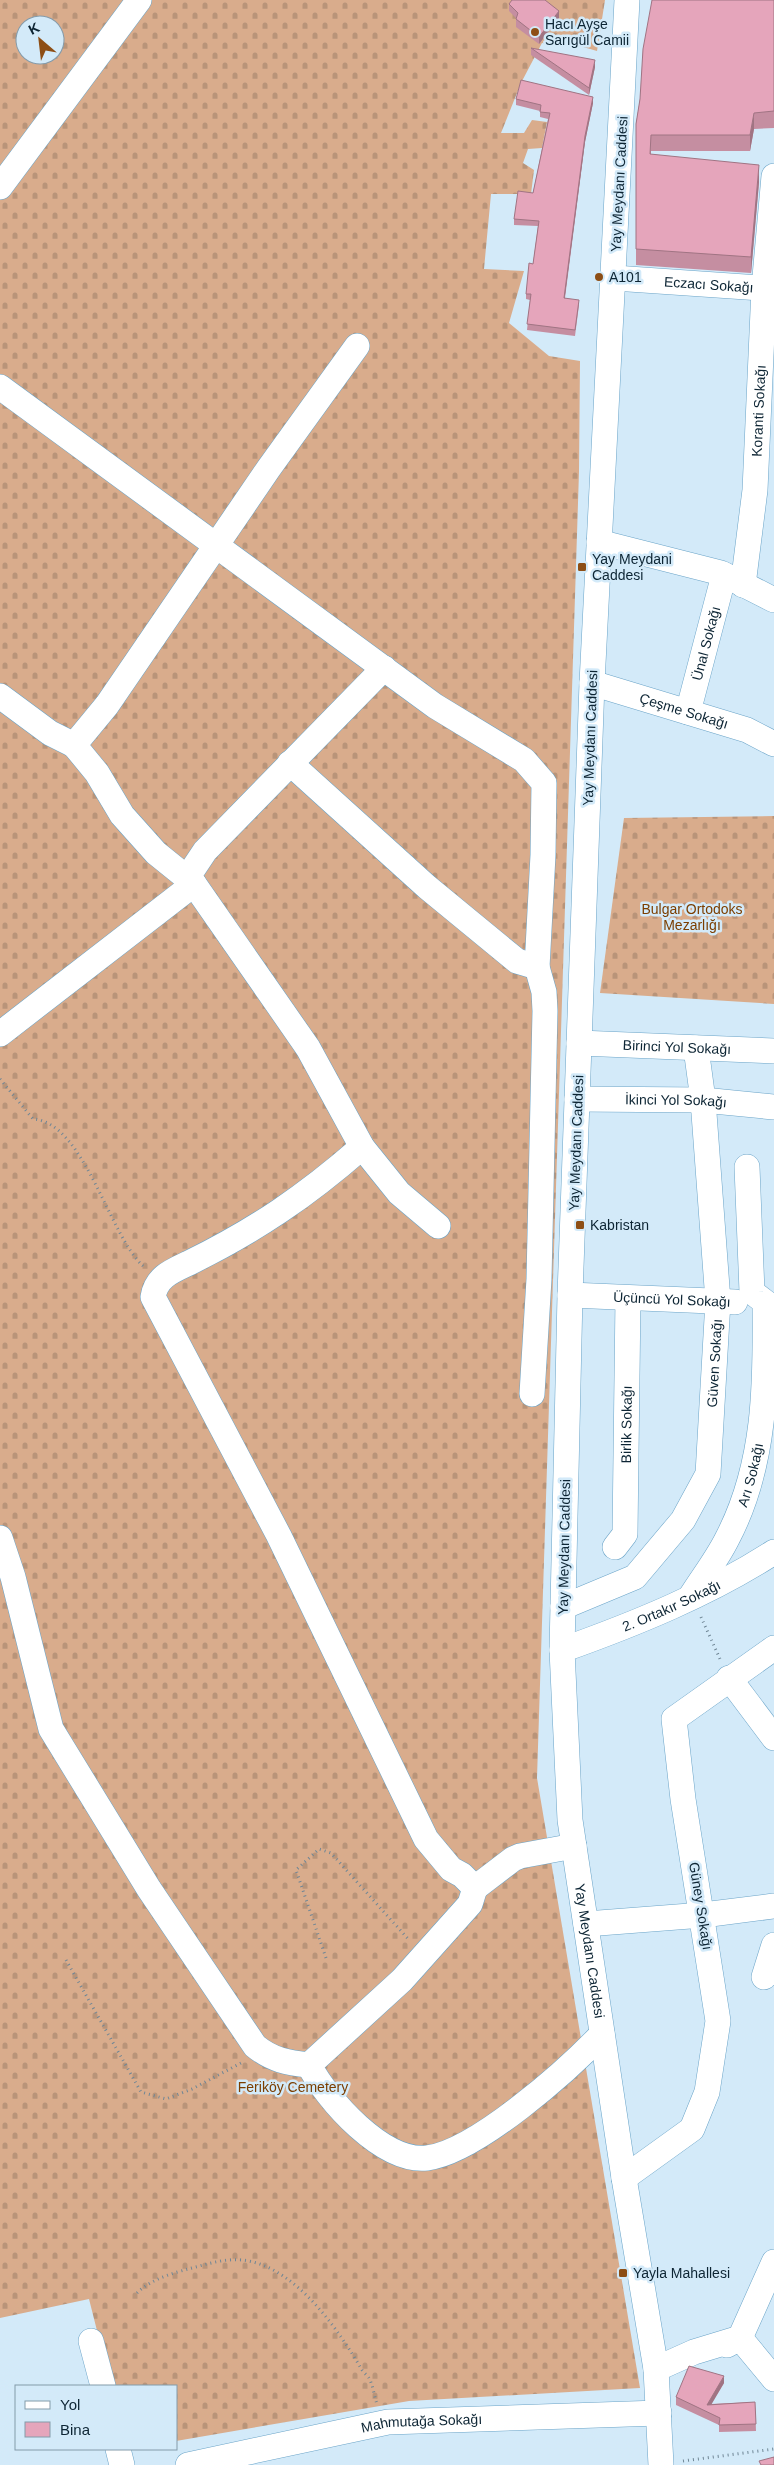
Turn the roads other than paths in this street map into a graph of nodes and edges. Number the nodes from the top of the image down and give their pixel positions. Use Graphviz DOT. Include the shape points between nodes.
graph roads {
  1 [pos="139,0"];
  2 [pos="627,0"];
  3 [pos="774,176"];
  4 [pos="0,187"];
  5 [pos="614,278"];
  6 [pos="769,288"];
  7 [pos="357,346"];
  8 [pos="0,387"];
  9 [pos="599,542"];
  10 [pos="217,546"];
  11 [pos="734,580"];
  12 [pos="774,600"];
  13 [pos="384,668"];
  14 [pos="592,683"];
  15 [pos="0,696"];
  16 [pos="688,712"];
  17 [pos="774,744"];
  18 [pos="74,745"];
  19 [pos="290,763"];
  20 [pos="190,881"];
  21 [pos="537,967"];
  22 [pos="0,1034"];
  23 [pos="579,1043"];
  24 [pos="696,1048"];
  25 [pos="774,1051"];
  26 [pos="577,1099"];
  27 [pos="703,1100"];
  28 [pos="774,1107"];
  29 [pos="362,1147"];
  30 [pos="747,1167"];
  31 [pos="438,1226"];
  32 [pos="570,1295"];
  33 [pos="628,1298"];
  34 [pos="718,1301"];
  35 [pos="770,1301"];
  36 [pos="532,1394"];
  37 [pos="0,1538"];
  38 [pos="615,1547"];
  39 [pos="774,1552"];
  40 [pos="691,1596"];
  41 [pos="563,1607"];
  42 [pos="774,1648"];
  43 [pos="562,1650"];
  44 [pos="729,1678"];
  45 [pos="774,1738"];
  46 [pos="574,1846"];
  47 [pos="475,1888"];
  48 [pos="774,1906"];
  49 [pos="703,1915"];
  50 [pos="586,1924"];
  51 [pos="774,1946"];
  52 [pos="764,1977"];
  53 [pos="602,2034"];
  54 [pos="309,2065"];
  55 [pos="624,2178"];
  56 [pos="774,2262"];
  57 [pos="740,2338"];
  58 [pos="91,2341"];
  59 [pos="656,2369"];
  60 [pos="774,2379"];
  61 [pos="103,2385"];
  62 [pos="659,2413"];
  63 [pos="118,2450"];
  64 [pos="661,2464"];
  65 [pos="122,2465"];
  66 [pos="188,2465"];
  1 -- 4 [label="street"];
  2 -- 5 [label="street, Yay Meydanı Caddesi"];
  3 -- 6 [label="street, Koranti Sokağı"];
  5 -- 6 [label="street, Eczacı Sokağı"];
  5 -- 9 [label="street, Yay Meydanı Caddesi"];
  6 -- 11 [label="street, Koranti Sokağı" via="756,490"];
  7 -- 10 [label="street"];
  8 -- 10 [label="street"];
  9 -- 11 [label="street"];
  9 -- 14 [label="street, Yay Meydanı Caddesi"];
  10 -- 13 [label="street"];
  10 -- 18 [label="street" via="107,705"];
  11 -- 12 [label="street"];
  11 -- 16 [label="street, Ünal Sokağı"];
  13 -- 19 [label="street"];
  13 -- 21 [label="street" via="435,706 524,760 544,784"];
  14 -- 16 [label="street, Çeşme Sokağı"];
  14 -- 23 [label="street, Yay Meydanı Caddesi"];
  15 -- 18 [label="street" via="50,734"];
  16 -- 17 [label="street, Çeşme Sokağı" via="747,730"];
  18 -- 20 [label="street" via="122,815 156,852"];
  19 -- 20 [label="street" via="205,851"];
  19 -- 21 [label="street" via="435,893 517,961"];
  20 -- 22 [label="street"];
  20 -- 29 [label="street" via="308,1048"];
  21 -- 36 [label="street" via="546,1011 539,1279"];
  23 -- 24 [label="street, Birinci Yol Sokağı"];
  23 -- 26 [label="street, Yay Meydanı Caddesi"];
  24 -- 25 [label="street, Birinci Yol Sokağı"];
  24 -- 27 [label="street, Güven Sokağı"];
  26 -- 27 [label="street, İkinci Yol Sokağı"];
  26 -- 32 [label="street, Yay Meydanı Caddesi"];
  27 -- 28 [label="street, İkinci Yol Sokağı"];
  27 -- 34 [label="street, Güven Sokağı"];
  29 -- 31 [label="street" via="399,1193"];
  29 -- 47 [label="street" via="319,1185 278,1213 158,1280 153,1297 279,1536 426,1839 451,1870 462,1875"];
  30 -- 35 [label="street" via="752,1292"];
  32 -- 33 [label="street, Üçüncü Yol Sokağı"];
  32 -- 41 [label="street, Yay Meydanı Caddesi"];
  33 -- 34 [label="street, Üçüncü Yol Sokağı"];
  33 -- 38 [label="street, Birlik Sokağı" via="625,1534"];
  34 -- 35 [label="street, Üçüncü Yol Sokağı"];
  34 -- 41 [label="street, Güven Sokağı" via="708,1474 683,1520 635,1577"];
  35 -- 40 [label="street, Arı Sokağı" via="762,1425 753,1475 728,1538"];
  37 -- 54 [label="street" via="51,1730 149,1889 255,2046 269,2057 291,2064"];
  39 -- 40 [label="street, 2. Ortakır Sokağı" via="745,1571"];
  40 -- 43 [label="street, 2. Ortakır Sokağı" via="624,1628"];
  41 -- 43 [label="street, Yay Meydanı Caddesi"];
  42 -- 44 [label="street, Güney Sokağı"];
  43 -- 46 [label="street, Yay Meydanı Caddesi"];
  44 -- 45 [label="street"];
  44 -- 49 [label="street, Güney Sokağı" via="674,1719 683,1799"];
  46 -- 47 [label="street" via="520,1856"];
  46 -- 50 [label="street, Yay Meydanı Caddesi"];
  47 -- 54 [label="street" via="470,1904 402,1980"];
  48 -- 49 [label="street"];
  49 -- 50 [label="street"];
  49 -- 55 [label="street, Güney Sokağı" via="718,2021 708,2092 692,2129"];
  50 -- 53 [label="street, Yay Meydanı Caddesi"];
  51 -- 52 [label="street"];
  53 -- 54 [label="street" via="515,2112 462,2146 440,2156 424,2158 396,2153 358,2127 318,2083"];
  53 -- 55 [label="street, Yay Meydanı Caddesi"];
  55 -- 59 [label="street, Yay Meydanı Caddesi"];
  56 -- 57 [label="street"];
  57 -- 59 [label="street" via="694,2352"];
  57 -- 60 [label="street"];
  58 -- 61 [label="street"];
  59 -- 62 [label="street, Yay Meydanı Caddesi"];
  62 -- 64 [label="street, Yay Meydanı Caddesi"];
  62 -- 66 [label="street, Mahmutağa Sokağı" via="383,2424"];
  63 -- 65 [label="street"];
}
